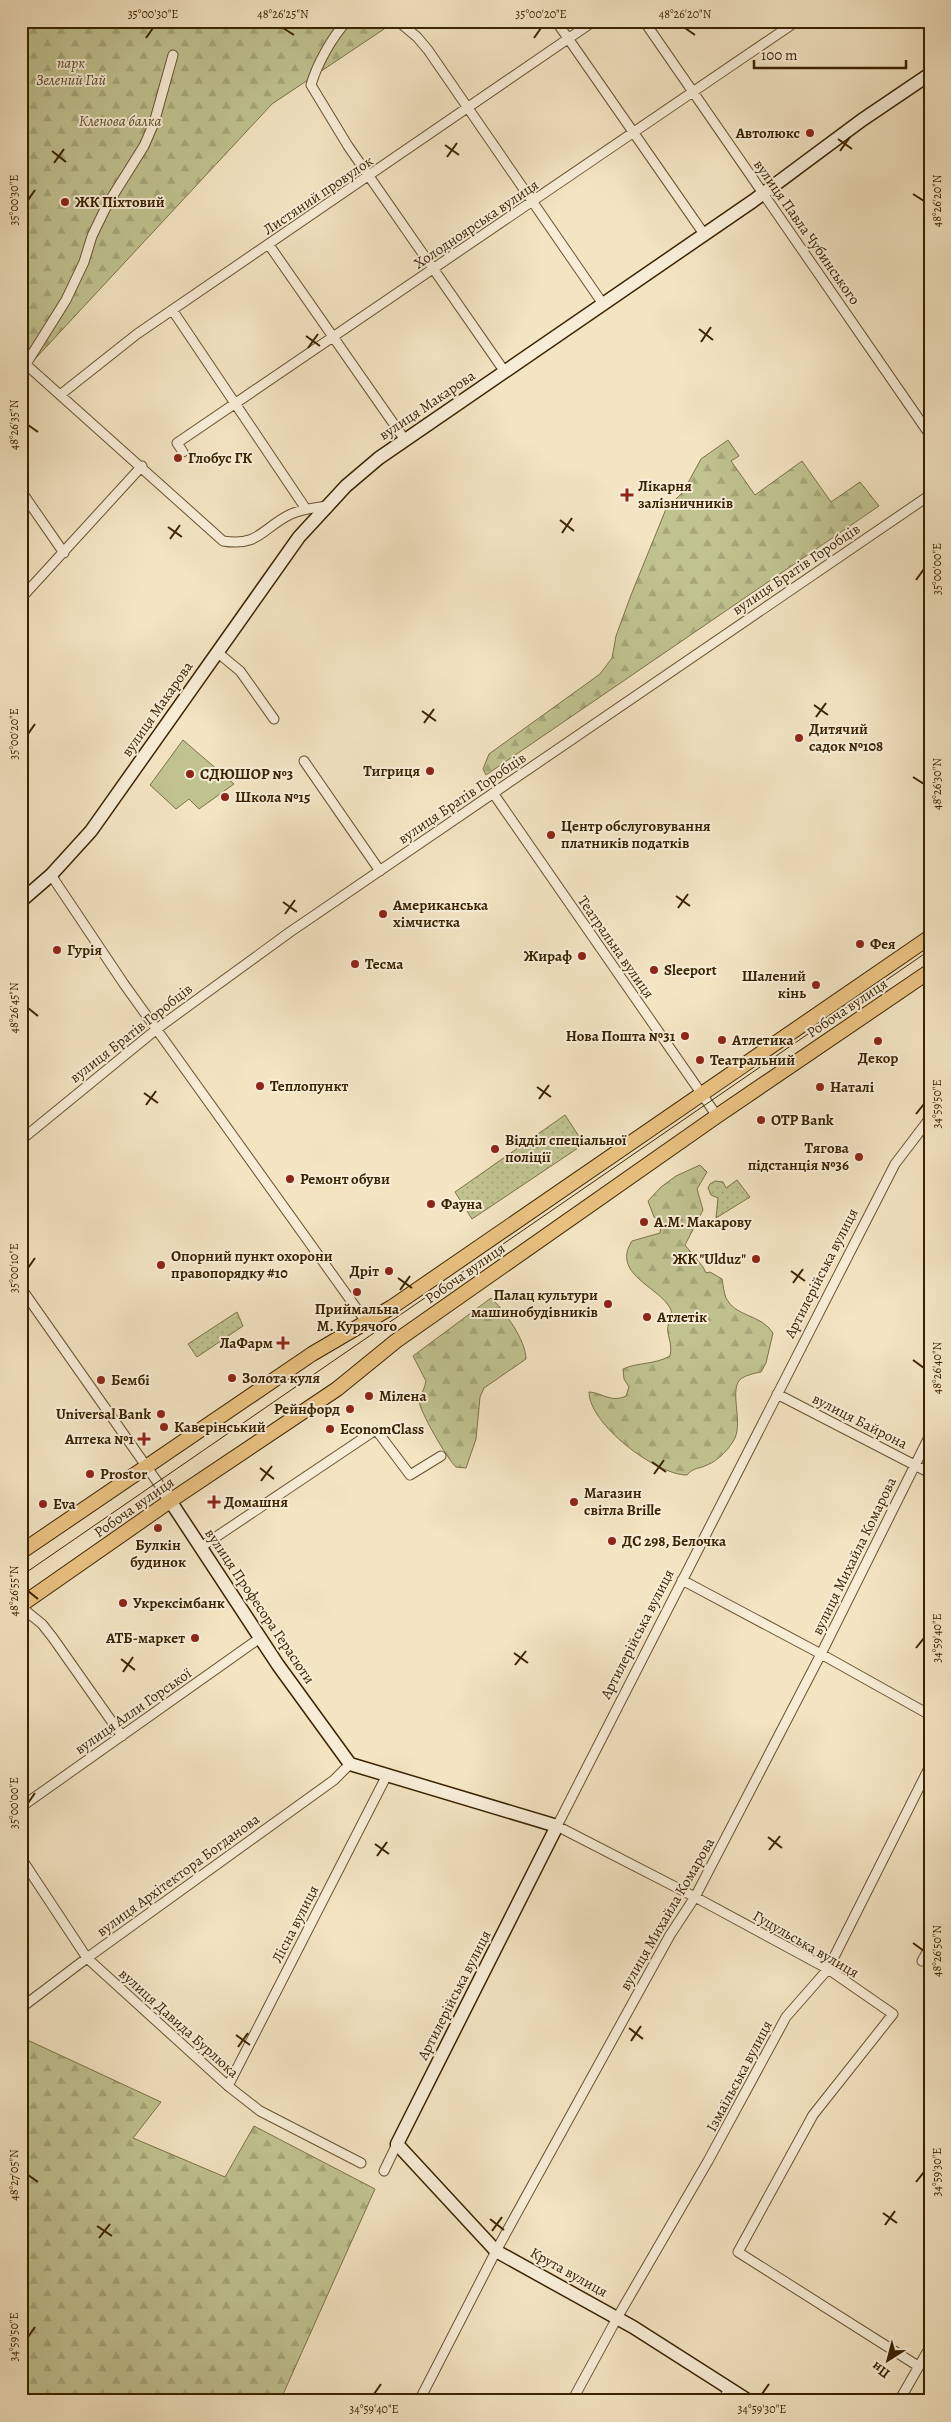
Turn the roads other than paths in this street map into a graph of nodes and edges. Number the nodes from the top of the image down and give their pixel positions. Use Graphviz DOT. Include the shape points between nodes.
graph roads {
  1 [pos="347,21"];
  2 [pos="398,21"];
  3 [pos="556,21"];
  4 [pos="594,21"];
  5 [pos="644,21"];
  6 [pos="797,21"];
  7 [pos="569,39"];
  8 [pos="173,54"];
  9 [pos="930,74"];
  10 [pos="694,91"];
  11 [pos="469,107"];
  12 [pos="634,132"];
  13 [pos="369,176"];
  14 [pos="763,193"];
  15 [pos="534,201"];
  16 [pos="704,234"];
  17 [pos="269,245"];
  18 [pos="434,269"];
  19 [pos="602,304"];
  20 [pos="173,311"];
  21 [pos="333,338"];
  22 [pos="24,362"];
  23 [pos="505,372"];
  24 [pos="60,395"];
  25 [pos="236,404"];
  26 [pos="930,435"];
  27 [pos="405,440"];
  28 [pos="183,452"];
  29 [pos="142,466"];
  30 [pos="21,491"];
  31 [pos="930,494"];
  32 [pos="326,506"];
  33 [pos="306,509"];
  34 [pos="64,553"];
  35 [pos="21,595"];
  36 [pos="217,652"];
  37 [pos="274,719"];
  38 [pos="304,761"];
  39 [pos="493,793"];
  40 [pos="380,870"];
  41 [pos="51,875"];
  42 [pos="21,901"];
  43 [pos="930,937"];
  44 [pos="930,971"];
  45 [pos="158,1028"];
  46 [pos="701,1094"];
  47 [pos="717,1116"];
  48 [pos="930,1118"];
  49 [pos="21,1140"];
  50 [pos="21,1288"];
  51 [pos="367,1323"];
  52 [pos="777,1394"];
  53 [pos="930,1435"];
  54 [pos="441,1456"];
  55 [pos="914,1465"];
  56 [pos="146,1466"];
  57 [pos="930,1473"];
  58 [pos="166,1496"];
  59 [pos="201,1547"];
  60 [pos="21,1552"];
  61 [pos="682,1580"];
  62 [pos="21,1606"];
  63 [pos="260,1638"];
  64 [pos="821,1654"];
  65 [pos="930,1715"];
  66 [pos="122,1736"];
  67 [pos="350,1764"];
  68 [pos="930,1766"];
  69 [pos="387,1775"];
  70 [pos="21,1807"];
  71 [pos="557,1826"];
  72 [pos="21,1858"];
  73 [pos="695,1896"];
  74 [pos="930,1947"];
  75 [pos="87,1958"];
  76 [pos="922,1961"];
  77 [pos="828,1969"];
  78 [pos="21,2008"];
  79 [pos="228,2086"];
  80 [pos="397,2144"];
  81 [pos="361,2163"];
  82 [pos="384,2170"];
  83 [pos="496,2251"];
  84 [pos="617,2318"];
  85 [pos="930,2347"];
  86 [pos="918,2366"];
  87 [pos="729,2388"];
  88 [pos="418,2401"];
  89 [pos="572,2401"];
  90 [pos="723,2401"];
  91 [pos="749,2401"];
  92 [pos="899,2401"];
  1 -- 13 [label="street" via="314,74 311,85"];
  2 -- 11 [label="street" via="428,50"];
  3 -- 7 [label="street"];
  4 -- 7 [label="street, Листяний провулок"];
  5 -- 10 [label="street, вулиця Павла Чубинського"];
  6 -- 10 [label="street, Холодноярська вулиця"];
  7 -- 11 [label="street, Листяний провулок"];
  7 -- 12 [label="street"];
  8 -- 22 [label="street" via="154,123 144,146 107,205 66,300"];
  9 -- 14 [label="street, вулиця Макарова"];
  10 -- 12 [label="street, Холодноярська вулиця"];
  10 -- 14 [label="street, вулиця Павла Чубинського"];
  11 -- 13 [label="street, Листяний провулок"];
  11 -- 15 [label="street"];
  12 -- 15 [label="street, Холодноярська вулиця"];
  12 -- 16 [label="street"];
  13 -- 17 [label="street, Листяний провулок"];
  13 -- 18 [label="street"];
  14 -- 16 [label="street, вулиця Макарова"];
  14 -- 26 [label="street, вулиця Павла Чубинського"];
  15 -- 18 [label="street, Холодноярська вулиця"];
  15 -- 19 [label="street"];
  16 -- 19 [label="street, вулиця Макарова"];
  17 -- 20 [label="street, Листяний провулок"];
  17 -- 21 [label="street"];
  18 -- 21 [label="street, Холодноярська вулиця"];
  18 -- 23 [label="street"];
  19 -- 23 [label="street, вулиця Макарова"];
  20 -- 24 [label="street, Листяний провулок" via="137,334"];
  20 -- 25 [label="street"];
  21 -- 25 [label="street, Холодноярська вулиця"];
  21 -- 27 [label="street"];
  22 -- 24 [label="street"];
  23 -- 27 [label="street, вулиця Макарова"];
  24 -- 29 [label="street"];
  25 -- 28 [label="street, Холодноярська вулиця" via="177,443"];
  25 -- 33 [label="street"];
  27 -- 32 [label="street, вулиця Макарова" via="366,468"];
  29 -- 33 [label="street" via="223,541 243,544 291,514"];
  29 -- 34 [label="street"];
  30 -- 34 [label="street"];
  31 -- 39 [label="street, вулиця Братів Горобців"];
  32 -- 33 [label="street"];
  32 -- 36 [label="street, вулиця Макарова" via="299,537"];
  34 -- 35 [label="street"];
  36 -- 37 [label="street" via="240,671"];
  36 -- 41 [label="street, вулиця Макарова" via="91,831"];
  38 -- 40 [label="street"];
  39 -- 40 [label="street, вулиця Братів Горобців"];
  39 -- 46 [label="street, Театральна вулиця"];
  40 -- 45 [label="street, вулиця Братів Горобців"];
  41 -- 42 [label="street, вулиця Макарова"];
  41 -- 45 [label="street" via="124,984"];
  43 -- 46 [label="main road, Робоча вулиця"];
  44 -- 47 [label="main road, Робоча вулиця"];
  45 -- 49 [label="street, вулиця Братів Горобців"];
  45 -- 51 [label="street"];
  46 -- 47 [label="street, Театральна вулиця"];
  46 -- 51 [label="main road, Робоча вулиця"];
  47 -- 58 [label="main road, Робоча вулиця" via="396,1341 337,1389"];
  48 -- 52 [label="street, Артилерійська вулиця" via="895,1164"];
  50 -- 56 [label="street, вулиця Професора Герасюти"];
  51 -- 56 [label="main road, Робоча вулиця" via="312,1354"];
  52 -- 55 [label="street, вулиця Байрона"];
  52 -- 61 [label="street, Артилерійська вулиця"];
  53 -- 55 [label="street, вулиця Михайла Комарова"];
  54 -- 59 [label="street" via="410,1475 374,1431"];
  55 -- 57 [label="street, вулиця Байрона"];
  55 -- 64 [label="street, вулиця Михайла Комарова"];
  56 -- 58 [label="street, вулиця Професора Герасюти"];
  56 -- 60 [label="main road, Робоча вулиця"];
  58 -- 59 [label="street, вулиця Професора Герасюти"];
  58 -- 62 [label="main road, Робоча вулиця"];
  59 -- 63 [label="street, вулиця Професора Герасюти"];
  61 -- 64 [label="street"];
  61 -- 71 [label="street, Артилерійська вулиця"];
  62 -- 66 [label="street" via="48,1631"];
  63 -- 66 [label="street, вулиця Алли Горської"];
  63 -- 67 [label="street, вулиця Професора Герасюти"];
  64 -- 65 [label="street"];
  64 -- 73 [label="street, вулиця Михайла Комарова"];
  66 -- 70 [label="street, вулиця Алли Горської"];
  67 -- 69 [label="street"];
  67 -- 75 [label="street, вулиця Архітектора Богданова" via="334,1780"];
  68 -- 77 [label="street, Ізмаїльська вулиця"];
  69 -- 71 [label="street"];
  69 -- 79 [label="street, Лісна вулиця"];
  71 -- 73 [label="street, Гуцульська вулиця"];
  71 -- 80 [label="street, Артилерійська вулиця"];
  72 -- 75 [label="street, вулиця Давида Бурлюка"];
  73 -- 77 [label="street, Гуцульська вулиця"];
  73 -- 83 [label="street, вулиця Михайла Комарова" via="670,1935"];
  74 -- 76 [label="street"];
  75 -- 78 [label="street, вулиця Архітектора Богданова"];
  75 -- 79 [label="street, вулиця Давида Бурлюка"];
  77 -- 84 [label="street, Ізмаїльська вулиця" via="786,2017"];
  77 -- 86 [label="street, Гуцульська вулиця" via="893,2014 813,2115 738,2252"];
  79 -- 81 [label="street, вулиця Давида Бурлюка" via="260,2111"];
  80 -- 82 [label="street"];
  80 -- 83 [label="street, Крута вулиця"];
  83 -- 84 [label="street, Крута вулиця"];
  83 -- 88 [label="street, вулиця Михайла Комарова"];
  84 -- 87 [label="street, Крута вулиця"];
  84 -- 89 [label="street, Ізмаїльська вулиця"];
  85 -- 86 [label="street"];
  86 -- 92 [label="street"];
  87 -- 90 [label="street"];
  87 -- 91 [label="street, Крута вулиця"];
}
